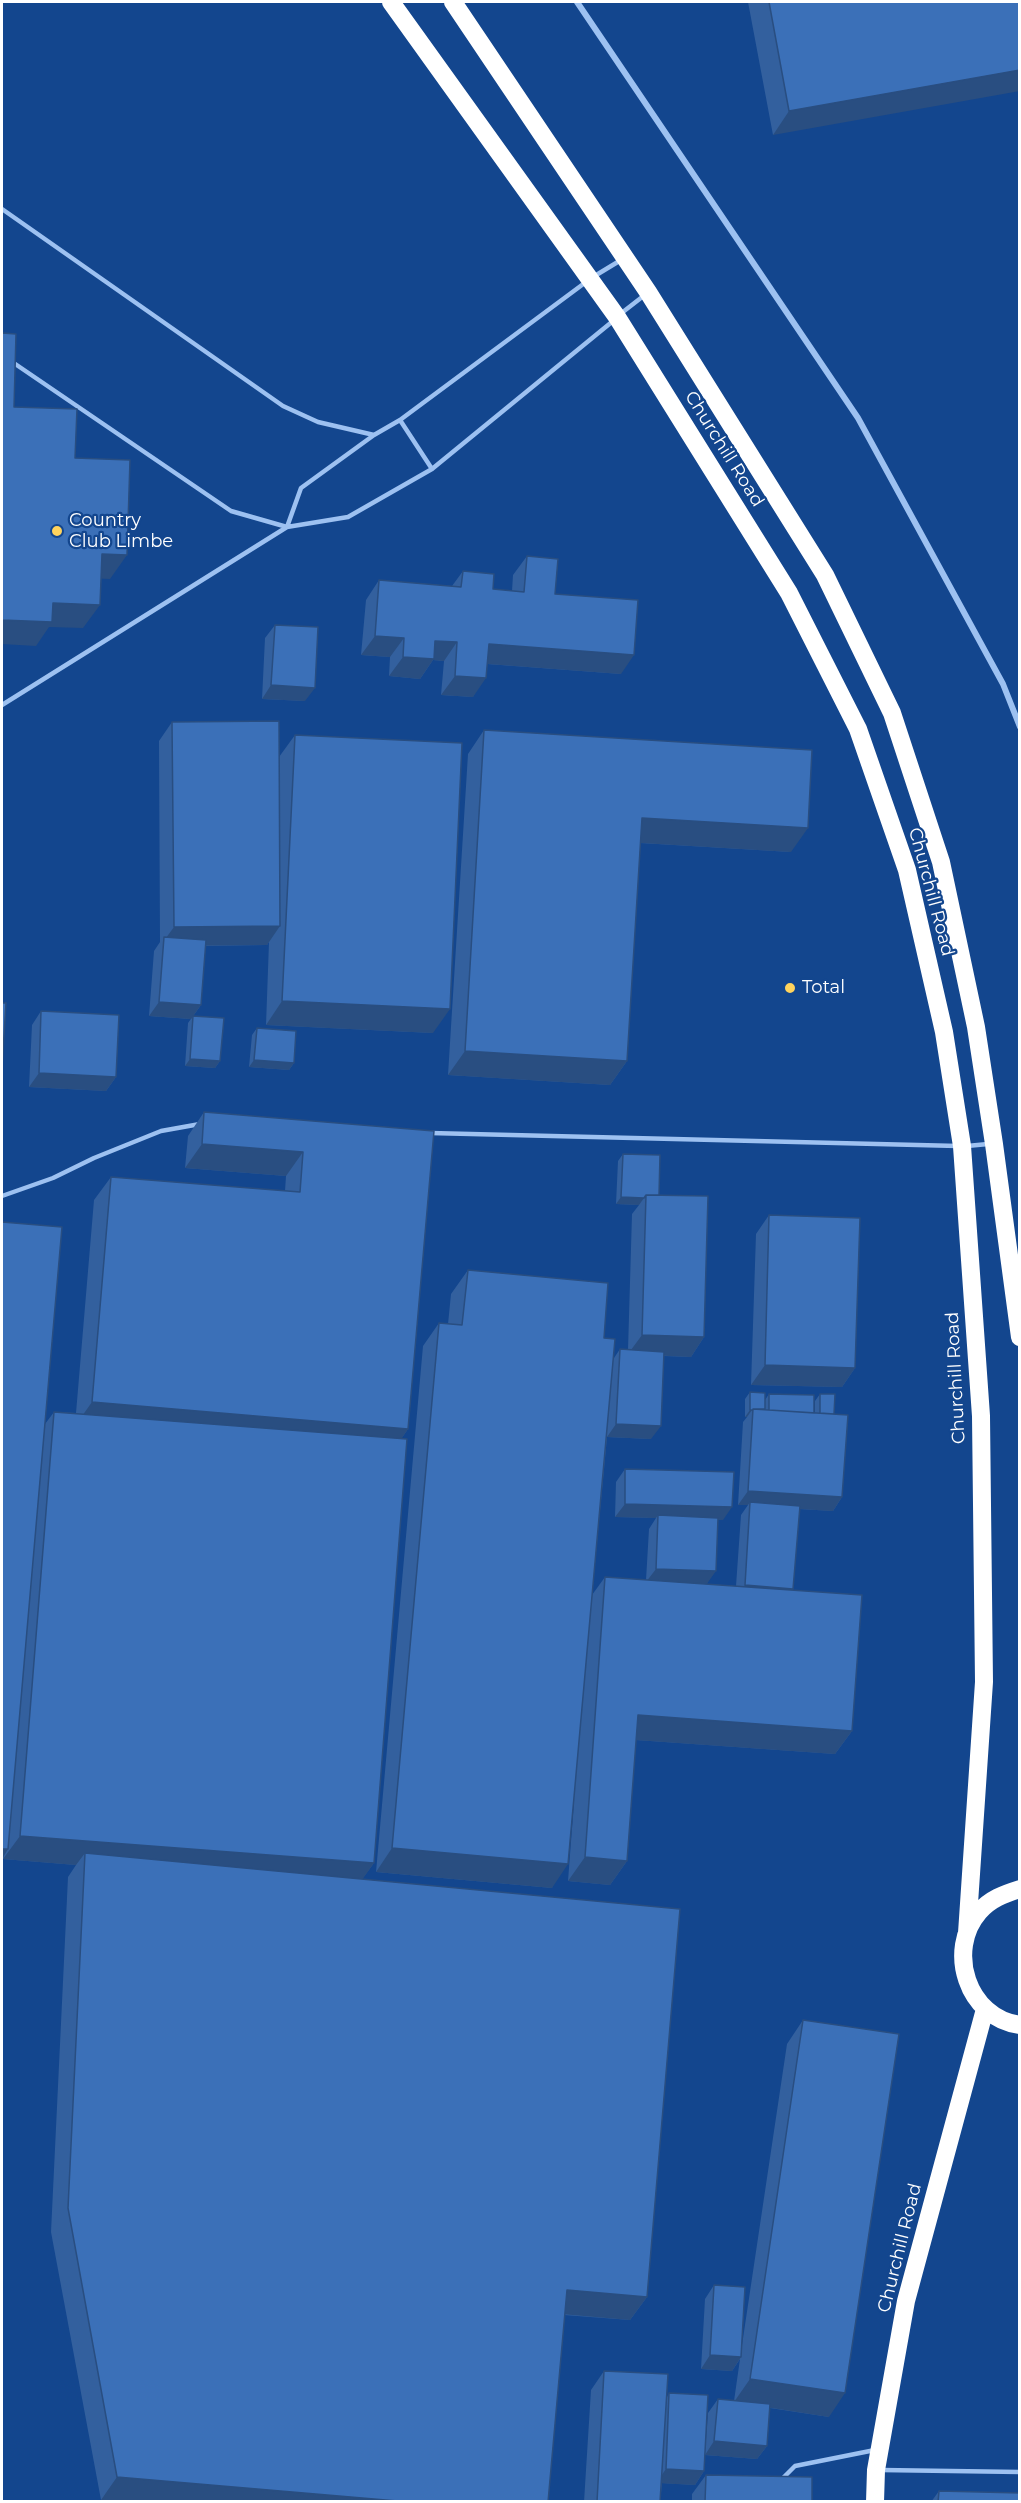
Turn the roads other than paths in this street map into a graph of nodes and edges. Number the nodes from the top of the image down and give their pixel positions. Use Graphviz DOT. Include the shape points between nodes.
graph roads {
  1 [pos="391,2"];
  2 [pos="453,2"];
  3 [pos="577,2"];
  4 [pos="2,209"];
  5 [pos="623,259"];
  6 [pos="589,280"];
  7 [pos="648,292"];
  8 [pos="617,317"];
  9 [pos="2,355"];
  10 [pos="400,420"];
  11 [pos="374,435"];
  12 [pos="432,469"];
  13 [pos="287,527"];
  14 [pos="2,705"];
  15 [pos="1020,727"];
  16 [pos="211,1125"];
  17 [pos="423,1133"];
  18 [pos="994,1144"];
  19 [pos="962,1146"];
  20 [pos="2,1196"];
  21 [pos="1020,1337"];
  22 [pos="1020,1889"];
  23 [pos="967,1933"];
  24 [pos="985,2009"];
  25 [pos="1020,2025"];
  26 [pos="880,2449"];
  27 [pos="876,2470"];
  28 [pos="1020,2472"];
  29 [pos="773,2488"];
  30 [pos="875,2502"];
  1 -- 6 [label="highway, Churchill Road"];
  2 -- 5 [label="highway, Churchill Road"];
  3 -- 15 [label="street" via="858,418 1003,684"];
  4 -- 11 [label="lane" via="283,406 318,422"];
  5 -- 6 [label="lane"];
  5 -- 7 [label="highway, Churchill Road"];
  6 -- 8 [label="highway, Churchill Road"];
  6 -- 10 [label="lane"];
  7 -- 8 [label="lane"];
  7 -- 18 [label="highway, Churchill Road" via="825,575 892,713 941,862 976,1027"];
  8 -- 12 [label="lane"];
  8 -- 19 [label="highway, Churchill Road" via="789,593 858,729 907,870 944,1032"];
  9 -- 13 [label="lane" via="231,511"];
  10 -- 11 [label="lane"];
  10 -- 12 [label="lane"];
  11 -- 13 [label="lane" via="301,488"];
  12 -- 13 [label="lane" via="348,517"];
  13 -- 14 [label="lane"];
  16 -- 20 [label="lane" via="161,1131"];
  17 -- 19 [label="lane"];
  18 -- 19 [label="lane"];
  18 -- 21 [label="highway, Churchill Road"];
  19 -- 23 [label="highway, Churchill Road" via="981,1416 984,1682"];
  22 -- 23 [label="highway, Churchill Road" via="999,1896 986,1906"];
  23 -- 24 [label="highway, Churchill Road" via="964,1969 969,1987"];
  24 -- 25 [label="highway, Churchill Road" via="1010,2024"];
  24 -- 26 [label="highway, Churchill Road" via="906,2301"];
  26 -- 27 [label="highway, Churchill Road"];
  26 -- 29 [label="lane" via="795,2466"];
  27 -- 28 [label="lane"];
  27 -- 30 [label="highway, Churchill Road"];
}
